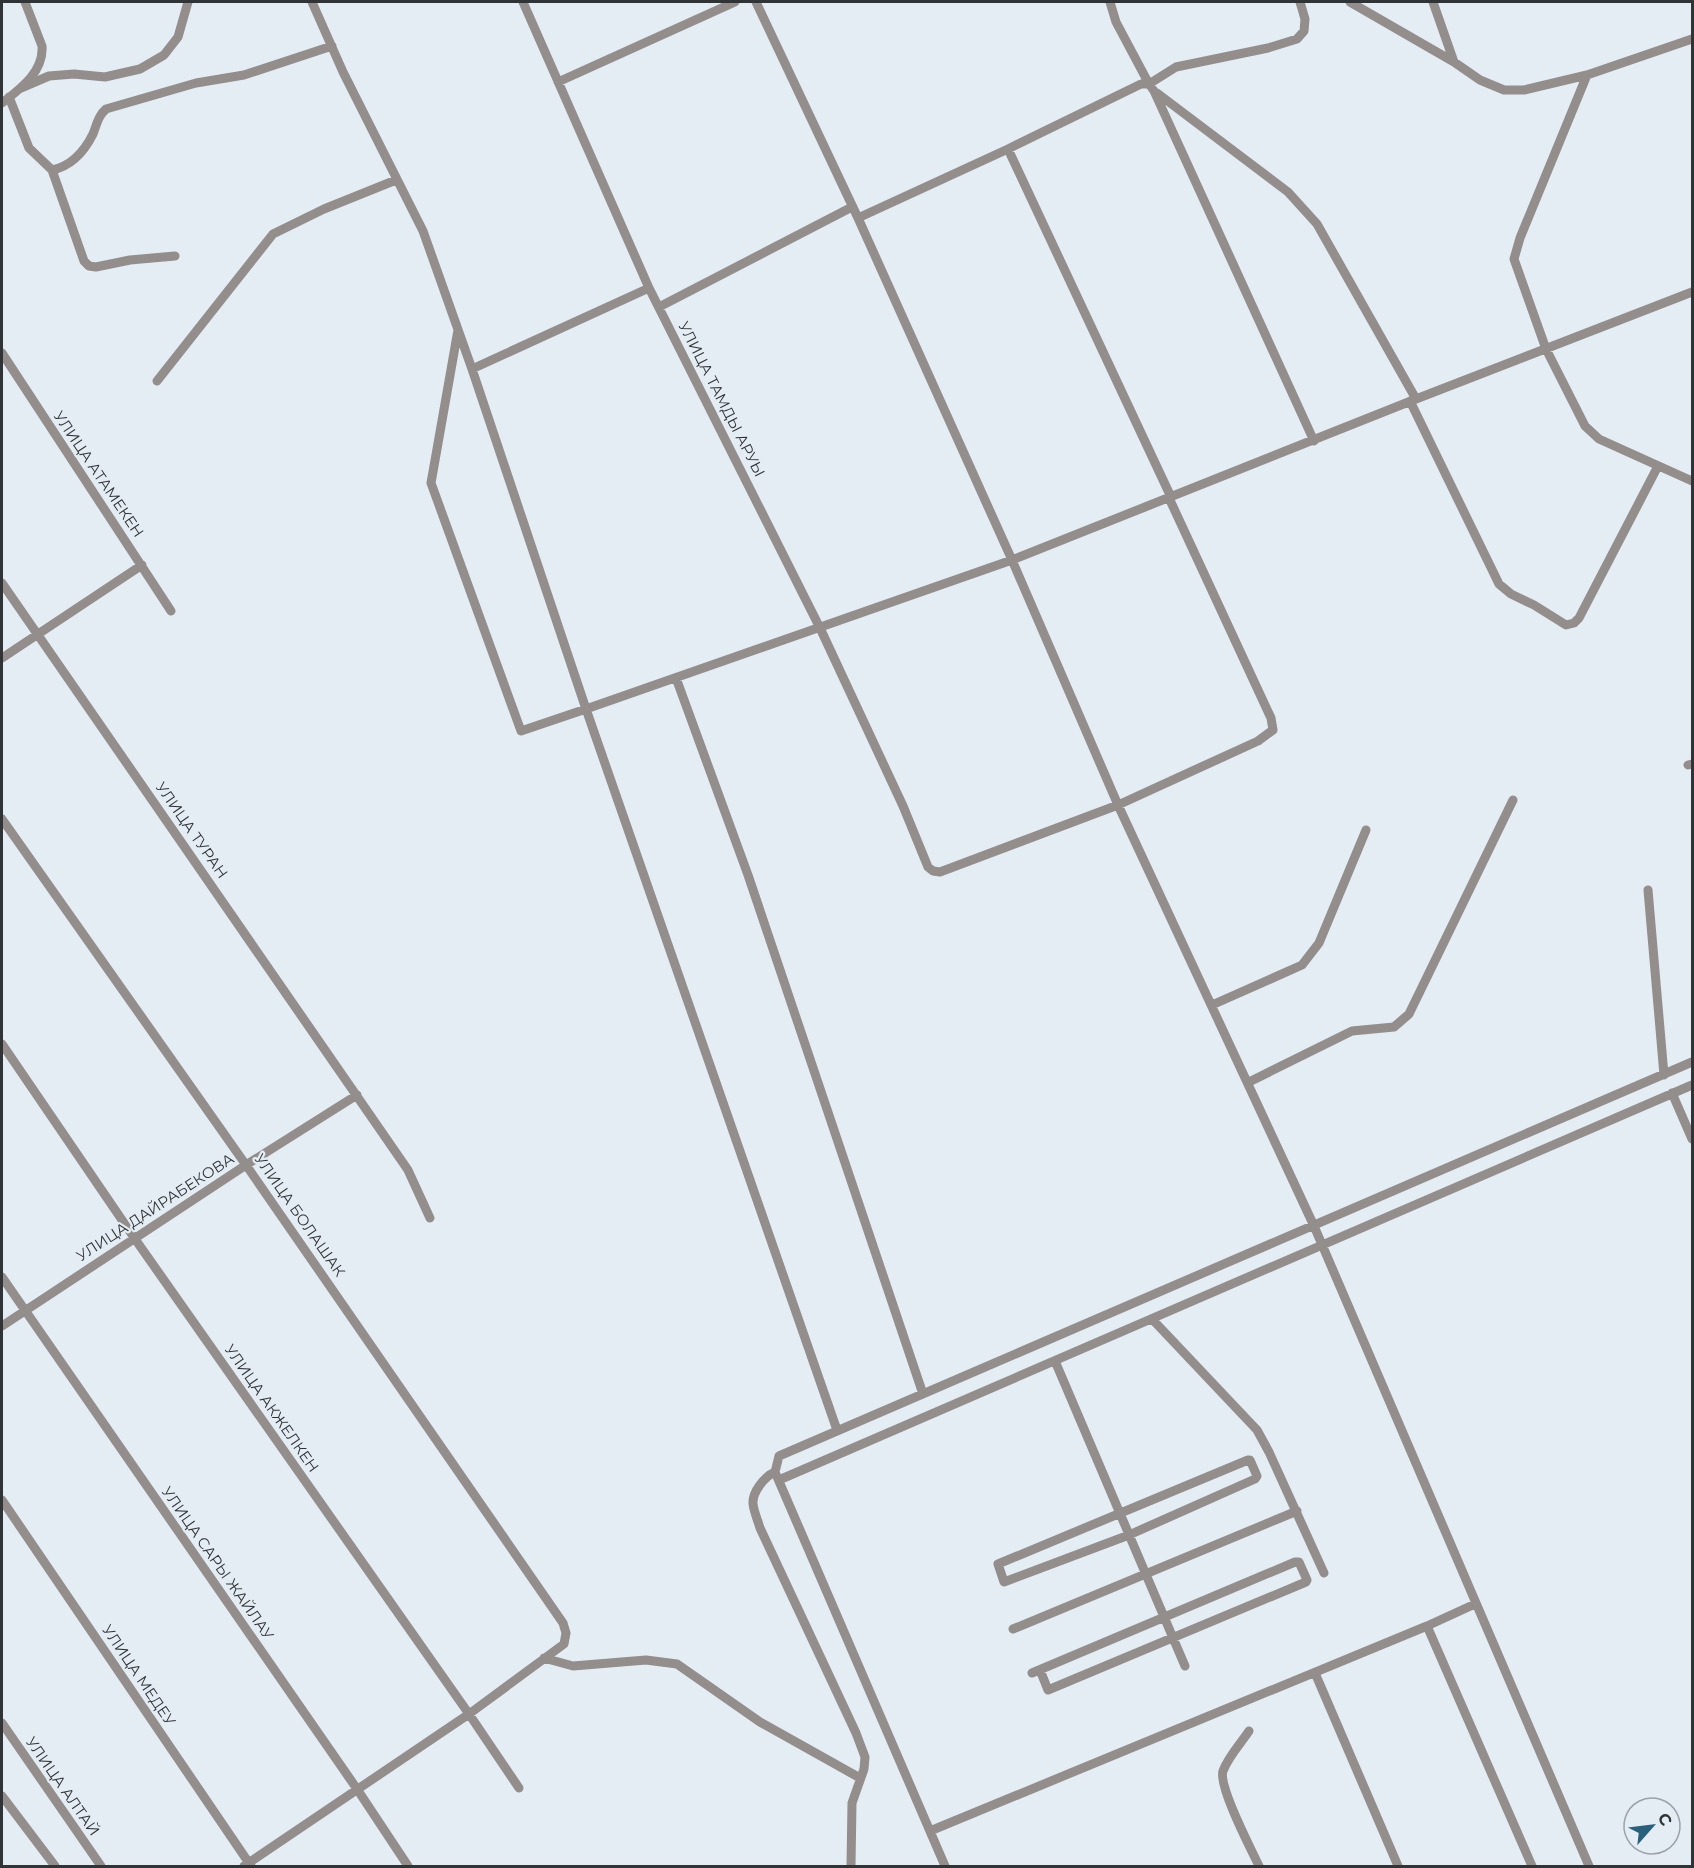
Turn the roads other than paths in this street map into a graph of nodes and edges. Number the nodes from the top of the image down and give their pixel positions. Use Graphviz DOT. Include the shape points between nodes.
graph roads {
  1 [pos="25,2"];
  2 [pos="188,2"];
  3 [pos="312,2"];
  4 [pos="523,2"];
  5 [pos="735,2"];
  6 [pos="756,2"];
  7 [pos="1110,2"];
  8 [pos="1300,2"];
  9 [pos="1350,2"];
  10 [pos="1433,2"];
  11 [pos="1692,39"];
  12 [pos="332,46"];
  13 [pos="1454,62"];
  14 [pos="1587,75"];
  15 [pos="558,82"];
  16 [pos="21,88"];
  17 [pos="1152,88"];
  18 [pos="5,100"];
  19 [pos="1008,149"];
  20 [pos="52,170"];
  21 [pos="396,180"];
  22 [pos="852,207"];
  23 [pos="858,218"];
  24 [pos="175,256"];
  25 [pos="649,288"];
  26 [pos="1692,292"];
  27 [pos="659,307"];
  28 [pos="458,330"];
  29 [pos="1546,349"];
  30 [pos="2,353"];
  31 [pos="472,369"];
  32 [pos="157,381"];
  33 [pos="1413,400"];
  34 [pos="1314,441"];
  35 [pos="1658,466"];
  36 [pos="1692,481"];
  37 [pos="1170,497"];
  38 [pos="1012,560"];
  39 [pos="142,565"];
  40 [pos="2,582"];
  41 [pos="171,611"];
  42 [pos="820,628"];
  43 [pos="36,633"];
  44 [pos="2,658"];
  45 [pos="676,678"];
  46 [pos="586,709"];
  47 [pos="1513,800"];
  48 [pos="1118,805"];
  49 [pos="2,819"];
  50 [pos="1366,830"];
  51 [pos="1648,890"];
  52 [pos="1212,1005"];
  53 [pos="2,1044"];
  54 [pos="1692,1062"];
  55 [pos="1664,1075"];
  56 [pos="1249,1082"];
  57 [pos="1692,1085"];
  58 [pos="1672,1094"];
  59 [pos="357,1095"];
  60 [pos="1692,1139"];
  61 [pos="246,1165"];
  62 [pos="1306,1207"];
  63 [pos="430,1218"];
  64 [pos="1334,1218"];
  65 [pos="1314,1226"];
  66 [pos="1296,1234"];
  67 [pos="135,1239"];
  68 [pos="1323,1246"];
  69 [pos="2,1277"];
  70 [pos="24,1310"];
  71 [pos="1152,1319"];
  72 [pos="2,1326"];
  73 [pos="1055,1361"];
  74 [pos="923,1394"];
  75 [pos="837,1430"];
  76 [pos="777,1476"];
  77 [pos="2,1500"];
  78 [pos="1297,1510"];
  79 [pos="1121,1515"];
  80 [pos="1129,1535"];
  81 [pos="1324,1573"];
  82 [pos="1145,1575"];
  83 [pos="1475,1604"];
  84 [pos="1164,1617"];
  85 [pos="1428,1626"];
  86 [pos="1013,1629"];
  87 [pos="1173,1637"];
  88 [pos="544,1658"];
  89 [pos="1185,1666"];
  90 [pos="1315,1673"];
  91 [pos="469,1714"];
  92 [pos="2,1723"];
  93 [pos="1249,1731"];
  94 [pos="860,1778"];
  95 [pos="519,1788"];
  96 [pos="357,1789"];
  97 [pos="2,1796"];
  98 [pos="930,1831"];
  99 [pos="248,1865"];
  100 [pos="55,1866"];
  101 [pos="100,1866"];
  102 [pos="408,1866"];
  103 [pos="851,1866"];
  104 [pos="945,1866"];
  105 [pos="1259,1866"];
  106 [pos="1398,1866"];
  107 [pos="1532,1866"];
  108 [pos="1589,1866"];
  1 -- 16 [label="street" via="43,54 37,70"];
  2 -- 16 [label="street" via="178,37 164,55 140,69 105,77 49,76"];
  3 -- 12 [label="street"];
  4 -- 15 [label="street, УЛИЦА ТАМДЫ АРУЫ"];
  5 -- 15 [label="street"];
  6 -- 22 [label="street"];
  7 -- 17 [label="street" via="1116,22"];
  8 -- 17 [label="street" via="1305,19 1304,31 1297,39 1176,68"];
  9 -- 13 [label="street"];
  10 -- 13 [label="street"];
  11 -- 14 [label="street"];
  12 -- 20 [label="street" via="244,75 196,83 106,109 83,150 63,168"];
  12 -- 21 [label="street"];
  13 -- 14 [label="street" via="1480,80 1504,90 1524,90"];
  14 -- 29 [label="street" via="1514,259"];
  15 -- 25 [label="street, УЛИЦА ТАМДЫ АРУЫ"];
  16 -- 18 [label="street"];
  17 -- 19 [label="street" via="1141,84"];
  17 -- 33 [label="street" via="1301,204 1317,224"];
  17 -- 34 [label="street"];
  18 -- 20 [label="street" via="29,148"];
  19 -- 23 [label="street"];
  19 -- 37 [label="street"];
  20 -- 24 [label="street" via="89,266"];
  21 -- 28 [label="street" via="423,231"];
  21 -- 32 [label="street" via="273,234"];
  22 -- 23 [label="street"];
  22 -- 27 [label="street"];
  23 -- 38 [label="street"];
  25 -- 27 [label="street, УЛИЦА ТАМДЫ АРУЫ"];
  25 -- 31 [label="street"];
  26 -- 29 [label="street"];
  27 -- 42 [label="street, УЛИЦА ТАМДЫ АРУЫ"];
  28 -- 31 [label="street"];
  28 -- 46 [label="street" via="431,483 520,731"];
  29 -- 33 [label="street"];
  29 -- 35 [label="street" via="1585,426 1599,439"];
  30 -- 39 [label="street, УЛИЦА АТАМЕКЕН"];
  31 -- 46 [label="street"];
  33 -- 34 [label="street"];
  33 -- 35 [label="street" via="1499,584 1566,625 1580,618"];
  34 -- 37 [label="street"];
  35 -- 36 [label="street"];
  37 -- 38 [label="street"];
  37 -- 48 [label="street, УЛИЦА ТАМДЫ АРУЫ" via="1271,718 1273,730 1258,741"];
  38 -- 42 [label="street"];
  38 -- 48 [label="street"];
  39 -- 41 [label="street, УЛИЦА АТАМЕКЕН"];
  39 -- 43 [label="street"];
  40 -- 43 [label="street, УЛИЦА ТУРАН"];
  42 -- 45 [label="street"];
  42 -- 48 [label="street, УЛИЦА ТАМДЫ АРУЫ" via="933,871 940,872"];
  43 -- 44 [label="street"];
  43 -- 59 [label="street, УЛИЦА ТУРАН"];
  45 -- 46 [label="street"];
  45 -- 74 [label="street" via="748,875"];
  46 -- 75 [label="street"];
  47 -- 56 [label="street" via="1403,1021 1394,1028 1352,1031"];
  48 -- 52 [label="street"];
  49 -- 61 [label="street, УЛИЦА БОЛАШАК"];
  50 -- 52 [label="street" via="1319,943 1302,965"];
  51 -- 55 [label="street"];
  52 -- 56 [label="street"];
  53 -- 67 [label="street, УЛИЦА АКЖЕЛКЕН"];
  54 -- 55 [label="street"];
  55 -- 64 [label="street"];
  56 -- 62 [label="street"];
  57 -- 58 [label="street"];
  58 -- 60 [label="street"];
  58 -- 68 [label="street"];
  59 -- 61 [label="street, УЛИЦА ДАЙРАБЕКОВА"];
  59 -- 63 [label="street, УЛИЦА ТУРАН" via="408,1170"];
  61 -- 67 [label="street, УЛИЦА ДАЙРАБЕКОВА"];
  61 -- 88 [label="street, УЛИЦА БОЛАШАК" via="563,1623 564,1644"];
  62 -- 64 [label="street" via="1316,1215"];
  62 -- 65 [label="street"];
  62 -- 66 [label="street" via="1306,1217"];
  64 -- 65 [label="street"];
  65 -- 66 [label="street"];
  65 -- 68 [label="street"];
  66 -- 74 [label="street"];
  67 -- 70 [label="street, УЛИЦА ДАЙРАБЕКОВА"];
  67 -- 91 [label="street, УЛИЦА АКЖЕЛКЕН"];
  68 -- 71 [label="street"];
  68 -- 83 [label="street"];
  69 -- 70 [label="street, УЛИЦА САРЫ ЖАЙЛАУ"];
  70 -- 72 [label="street, УЛИЦА ДАЙРАБЕКОВА"];
  70 -- 96 [label="street, УЛИЦА САРЫ ЖАЙЛАУ"];
  71 -- 73 [label="street"];
  71 -- 78 [label="street" via="1257,1430"];
  73 -- 76 [label="street"];
  73 -- 79 [label="street"];
  74 -- 75 [label="street"];
  75 -- 76 [label="street" via="779,1456"];
  76 -- 94 [label="street" via="768,1475 753,1502 760,1528 856,1732 865,1757"];
  76 -- 98 [label="street"];
  77 -- 99 [label="street, УЛИЦА МЕДЕУ"];
  78 -- 81 [label="street"];
  78 -- 82 [label="street"];
  79 -- 80 [label="street"];
  79 -- 80 [label="street" via="997,1566 1006,1583"];
  79 -- 80 [label="street" via="1250,1460 1257,1476"];
  80 -- 82 [label="street"];
  82 -- 84 [label="street"];
  82 -- 86 [label="street"];
  83 -- 85 [label="street"];
  83 -- 108 [label="street"];
  84 -- 87 [label="street"];
  84 -- 87 [label="street" via="1036,1672 1048,1690"];
  84 -- 87 [label="street" via="1299,1562 1306,1582"];
  85 -- 90 [label="street"];
  85 -- 107 [label="street"];
  87 -- 89 [label="street"];
  88 -- 91 [label="street"];
  88 -- 94 [label="street" via="573,1666 646,1660 677,1664 760,1722"];
  90 -- 98 [label="street"];
  90 -- 106 [label="street"];
  91 -- 95 [label="street, УЛИЦА АКЖЕЛКЕН"];
  91 -- 96 [label="street"];
  92 -- 101 [label="street, УЛИЦА АЛТАЙ"];
  93 -- 105 [label="street" via="1223,1771 1222,1780"];
  94 -- 103 [label="street" via="852,1803"];
  96 -- 99 [label="street"];
  96 -- 102 [label="street, УЛИЦА САРЫ ЖАЙЛАУ"];
  97 -- 100 [label="street"];
  98 -- 104 [label="street"];
}
